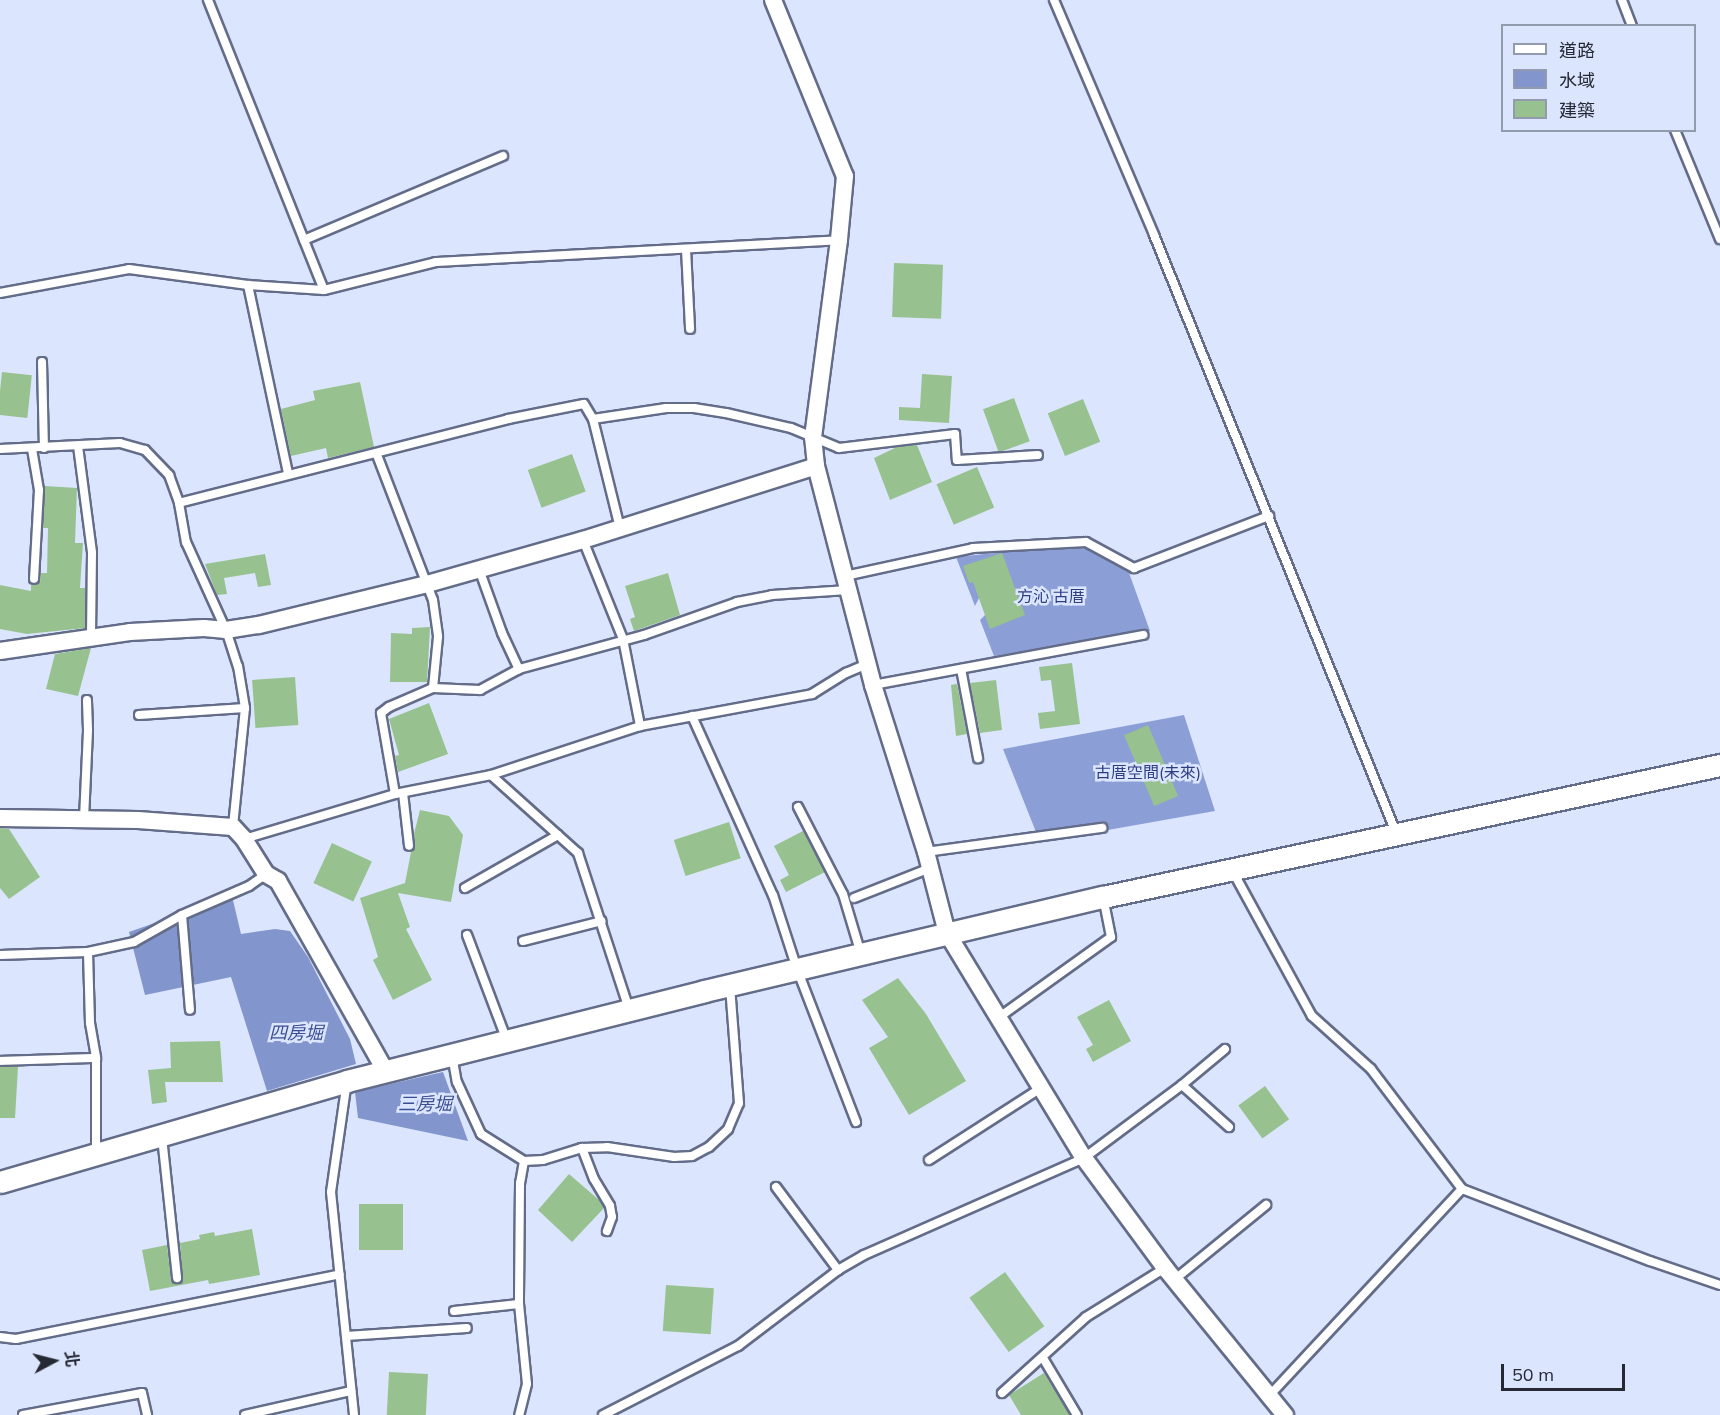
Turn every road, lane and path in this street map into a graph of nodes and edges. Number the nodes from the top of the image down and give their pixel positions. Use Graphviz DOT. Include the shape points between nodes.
graph roads {
  1 [pos="208,0"];
  2 [pos="772,0"];
  3 [pos="1054,0"];
  4 [pos="1622,0"];
  5 [pos="1631,24"];
  6 [pos="1677,132"];
  7 [pos="503,156"];
  8 [pos="1720,239"];
  9 [pos="304,240"];
  10 [pos="839,240"];
  11 [pos="686,249"];
  12 [pos="248,285"];
  13 [pos="324,290"];
  14 [pos="0,293"];
  15 [pos="690,329"];
  16 [pos="42,362"];
  17 [pos="593,419"];
  18 [pos="813,437"];
  19 [pos="78,446"];
  20 [pos="44,448"];
  21 [pos="0,449"];
  22 [pos="32,449"];
  23 [pos="377,455"];
  24 [pos="1038,455"];
  25 [pos="816,465"];
  26 [pos="288,473"];
  27 [pos="179,503"];
  28 [pos="1269,516"];
  29 [pos="620,528"];
  30 [pos="583,540"];
  31 [pos="479,569"];
  32 [pos="34,579"];
  33 [pos="847,583"];
  34 [pos="427,584"];
  35 [pos="226,630"];
  36 [pos="1143,635"];
  37 [pos="91,636"];
  38 [pos="623,639"];
  39 [pos="0,651"];
  40 [pos="867,664"];
  41 [pos="519,669"];
  42 [pos="961,669"];
  43 [pos="873,685"];
  44 [pos="433,688"];
  45 [pos="87,700"];
  46 [pos="245,708"];
  47 [pos="139,715"];
  48 [pos="692,716"];
  49 [pos="640,726"];
  50 [pos="978,758"];
  51 [pos="1720,765"];
  52 [pos="491,775"];
  53 [pos="399,793"];
  54 [pos="798,807"];
  55 [pos="0,818"];
  56 [pos="84,819"];
  57 [pos="1102,828"];
  58 [pos="238,833"];
  59 [pos="558,835"];
  60 [pos="1397,836"];
  61 [pos="410,846"];
  62 [pos="928,860"];
  63 [pos="1232,869"];
  64 [pos="266,874"];
  65 [pos="465,888"];
  66 [pos="854,897"];
  67 [pos="1103,897"];
  68 [pos="182,915"];
  69 [pos="602,921"];
  70 [pos="947,933"];
  71 [pos="467,935"];
  72 [pos="524,941"];
  73 [pos="88,952"];
  74 [pos="861,954"];
  75 [pos="0,955"];
  76 [pos="797,969"];
  77 [pos="730,986"];
  78 [pos="629,1009"];
  79 [pos="190,1010"];
  80 [pos="998,1018"];
  81 [pos="507,1042"];
  82 [pos="1225,1049"];
  83 [pos="452,1054"];
  84 [pos="96,1058"];
  85 [pos="0,1061"];
  86 [pos="386,1070"];
  87 [pos="347,1081"];
  88 [pos="1182,1085"];
  89 [pos="1041,1088"];
  90 [pos="856,1122"];
  91 [pos="1229,1127"];
  92 [pos="162,1133"];
  93 [pos="582,1148"];
  94 [pos="96,1154"];
  95 [pos="1084,1158"];
  96 [pos="929,1160"];
  97 [pos="524,1161"];
  98 [pos="0,1182"];
  99 [pos="776,1187"];
  100 [pos="1462,1190"];
  101 [pos="1266,1205"];
  102 [pos="607,1231"];
  103 [pos="838,1270"];
  104 [pos="340,1274"];
  105 [pos="1169,1274"];
  106 [pos="177,1278"];
  107 [pos="1720,1285"];
  108 [pos="519,1304"];
  109 [pos="454,1311"];
  110 [pos="467,1328"];
  111 [pos="346,1336"];
  112 [pos="0,1337"];
  113 [pos="1043,1358"];
  114 [pos="351,1391"];
  115 [pos="1002,1393"];
  116 [pos="1268,1397"];
  117 [pos="23,1415"];
  118 [pos="147,1415"];
  119 [pos="245,1415"];
  120 [pos="354,1415"];
  121 [pos="519,1415"];
  122 [pos="603,1415"];
  123 [pos="1077,1415"];
  124 [pos="1285,1415"];
  1 -- 9 [label="lane"];
  2 -- 10 [label="street" via="845,176"];
  3 -- 28 [label="lane"];
  4 -- 5 [label="lane"];
  6 -- 8 [label="lane"];
  7 -- 9 [label="lane"];
  9 -- 13 [label="lane"];
  10 -- 11 [label="lane"];
  10 -- 18 [label="street"];
  11 -- 13 [label="lane" via="436,262"];
  11 -- 15 [label="lane"];
  12 -- 13 [label="lane"];
  12 -- 14 [label="lane" via="129,269"];
  12 -- 26 [label="lane"];
  16 -- 20 [label="lane"];
  17 -- 18 [label="lane" via="666,408 694,408 791,428"];
  17 -- 23 [label="lane" via="584,404 508,419"];
  17 -- 29 [label="lane"];
  18 -- 24 [label="lane" via="839,447 955,434 957,460"];
  18 -- 25 [label="street"];
  19 -- 20 [label="lane"];
  19 -- 27 [label="lane" via="120,443 145,450 169,475"];
  19 -- 37 [label="lane" via="92,553"];
  20 -- 22 [label="lane"];
  21 -- 22 [label="lane"];
  22 -- 32 [label="lane" via="39,490"];
  23 -- 26 [label="lane"];
  23 -- 34 [label="lane"];
  25 -- 29 [label="street"];
  25 -- 33 [label="street"];
  26 -- 27 [label="lane"];
  27 -- 35 [label="lane" via="186,542"];
  28 -- 33 [label="lane" via="1134,568 1086,542 973,548"];
  28 -- 60 [label="lane"];
  29 -- 30 [label="street"];
  30 -- 31 [label="street"];
  30 -- 38 [label="lane"];
  31 -- 34 [label="street"];
  31 -- 41 [label="lane"];
  33 -- 38 [label="lane" via="737,602"];
  33 -- 40 [label="street"];
  34 -- 35 [label="street"];
  34 -- 44 [label="lane" via="438,637"];
  35 -- 37 [label="street"];
  35 -- 46 [label="lane" via="238,666"];
  36 -- 42 [label="lane"];
  37 -- 39 [label="street"];
  38 -- 41 [label="lane"];
  38 -- 49 [label="lane"];
  40 -- 43 [label="street"];
  40 -- 48 [label="lane" via="812,694"];
  41 -- 44 [label="lane" via="480,690"];
  42 -- 43 [label="lane"];
  42 -- 50 [label="lane"];
  43 -- 62 [label="street"];
  44 -- 53 [label="lane" via="381,713"];
  45 -- 56 [label="lane"];
  46 -- 47 [label="lane"];
  46 -- 58 [label="lane"];
  48 -- 49 [label="lane"];
  48 -- 76 [label="lane" via="773,895"];
  49 -- 52 [label="lane"];
  51 -- 60 [label="street"];
  52 -- 53 [label="lane"];
  52 -- 59 [label="lane"];
  53 -- 58 [label="lane"];
  53 -- 61 [label="lane"];
  54 -- 74 [label="lane" via="843,894"];
  55 -- 56 [label="street"];
  56 -- 58 [label="street"];
  57 -- 62 [label="lane"];
  58 -- 64 [label="street"];
  59 -- 65 [label="lane"];
  59 -- 69 [label="lane" via="578,853"];
  60 -- 63 [label="street"];
  62 -- 66 [label="lane"];
  62 -- 70 [label="street"];
  63 -- 67 [label="street"];
  63 -- 100 [label="lane" via="1311,1016 1371,1069"];
  64 -- 68 [label="lane" via="249,886"];
  64 -- 86 [label="street" via="278,881"];
  67 -- 70 [label="street"];
  67 -- 80 [label="lane" via="1111,937"];
  68 -- 73 [label="lane" via="134,942"];
  68 -- 79 [label="lane"];
  69 -- 72 [label="lane"];
  69 -- 78 [label="lane"];
  70 -- 74 [label="street"];
  70 -- 80 [label="street"];
  71 -- 81 [label="lane"];
  73 -- 75 [label="lane"];
  73 -- 84 [label="lane" via="90,1023"];
  74 -- 76 [label="street"];
  76 -- 77 [label="street"];
  76 -- 90 [label="lane"];
  77 -- 78 [label="street"];
  77 -- 93 [label="lane" via="739,1103 728,1129 692,1156"];
  78 -- 81 [label="street"];
  80 -- 89 [label="street"];
  81 -- 83 [label="street"];
  82 -- 88 [label="lane"];
  83 -- 86 [label="street"];
  83 -- 97 [label="lane" via="458,1082 480,1134"];
  84 -- 85 [label="lane"];
  84 -- 94 [label="lane"];
  86 -- 87 [label="street"];
  87 -- 92 [label="street"];
  87 -- 104 [label="lane" via="331,1192"];
  88 -- 91 [label="lane"];
  88 -- 95 [label="lane"];
  89 -- 95 [label="street"];
  89 -- 96 [label="lane"];
  92 -- 94 [label="street"];
  92 -- 106 [label="lane"];
  93 -- 97 [label="lane" via="543,1161"];
  93 -- 102 [label="lane" via="610,1206 612,1217"];
  94 -- 98 [label="street"];
  95 -- 103 [label="lane"];
  95 -- 105 [label="street"];
  97 -- 108 [label="lane" via="520,1183"];
  99 -- 103 [label="lane"];
  100 -- 107 [label="lane"];
  100 -- 116 [label="lane"];
  101 -- 105 [label="lane"];
  103 -- 122 [label="lane" via="738,1346"];
  104 -- 111 [label="lane"];
  104 -- 112 [label="lane" via="16,1339"];
  105 -- 113 [label="lane" via="1086,1317"];
  105 -- 116 [label="street"];
  108 -- 109 [label="lane"];
  108 -- 121 [label="lane" via="527,1384"];
  110 -- 111 [label="lane"];
  111 -- 114 [label="lane"];
  113 -- 115 [label="lane"];
  113 -- 123 [label="lane"];
  114 -- 119 [label="lane"];
  114 -- 120 [label="lane"];
  116 -- 124 [label="street"];
  117 -- 118 [label="lane" via="142,1393"];
}
